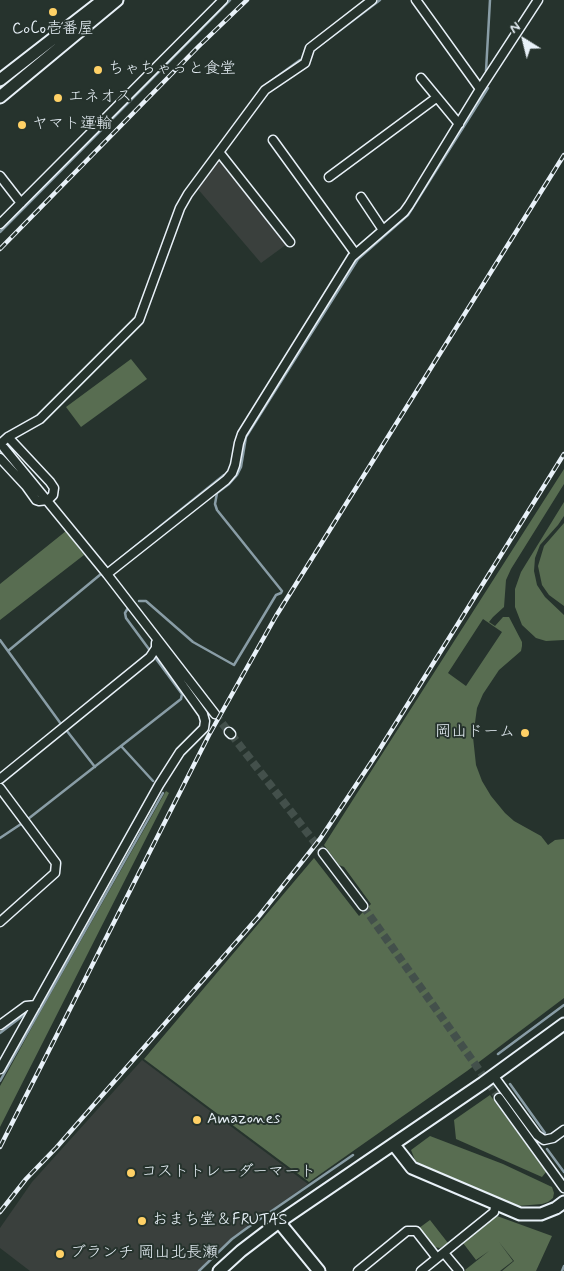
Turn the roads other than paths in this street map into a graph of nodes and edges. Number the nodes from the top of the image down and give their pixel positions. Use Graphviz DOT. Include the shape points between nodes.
graph roads {
  1 [pos="103,0"];
  2 [pos="117,0"];
  3 [pos="223,0"];
  4 [pos="372,0"];
  5 [pos="416,0"];
  6 [pos="538,0"];
  7 [pos="422,78"];
  8 [pos="0,80"];
  9 [pos="480,88"];
  10 [pos="0,97"];
  11 [pos="436,98"];
  12 [pos="458,124"];
  13 [pos="273,140"];
  14 [pos="220,152"];
  15 [pos="0,176"];
  16 [pos="329,177"];
  17 [pos="361,196"];
  18 [pos="21,203"];
  19 [pos="0,224"];
  20 [pos="383,230"];
  21 [pos="290,242"];
  22 [pos="355,253"];
  23 [pos="8,437"];
  24 [pos="2,446"];
  25 [pos="0,458"];
  26 [pos="48,500"];
  27 [pos="108,574"];
  28 [pos="157,636"];
  29 [pos="153,652"];
  30 [pos="215,714"];
  31 [pos="0,779"];
  32 [pos="0,788"];
  33 [pos="323,853"];
  34 [pos="362,906"];
  35 [pos="0,922"];
  36 [pos="36,1005"];
  37 [pos="564,1024"];
  38 [pos="0,1025"];
  39 [pos="0,1068"];
  40 [pos="493,1075"];
  41 [pos="499,1098"];
  42 [pos="564,1130"];
  43 [pos="394,1145"];
  44 [pos="564,1188"];
  45 [pos="564,1202"];
  46 [pos="496,1203"];
  47 [pos="279,1222"];
  48 [pos="444,1252"];
  49 [pos="437,1258"];
  50 [pos="219,1271"];
  51 [pos="319,1271"];
  52 [pos="358,1271"];
  53 [pos="421,1271"];
  54 [pos="459,1271"];
  1 -- 8 [label="street"];
  2 -- 10 [label="street"];
  3 -- 18 [label="street"];
  4 -- 14 [label="street" via="310,48 305,63 266,90"];
  5 -- 9 [label="street"];
  6 -- 9 [label="street"];
  7 -- 11 [label="street"];
  9 -- 12 [label="street"];
  11 -- 12 [label="street"];
  11 -- 16 [label="street"];
  12 -- 20 [label="street" via="409,205"];
  13 -- 22 [label="street"];
  14 -- 21 [label="street"];
  14 -- 23 [label="street" via="180,208 139,320 40,419"];
  15 -- 18 [label="street"];
  17 -- 20 [label="street"];
  18 -- 19 [label="street"];
  20 -- 22 [label="street"];
  22 -- 27 [label="street" via="242,434 232,473"];
  23 -- 24 [label="street"];
  23 -- 26 [label="street" via="54,488"];
  24 -- 26 [label="street"];
  25 -- 26 [label="street" via="36,500"];
  26 -- 27 [label="street"];
  27 -- 28 [label="street"];
  28 -- 29 [label="street"];
  28 -- 30 [label="street"];
  29 -- 31 [label="street"];
  29 -- 36 [label="street" via="203,714 204,728 180,752 159,785"];
  32 -- 35 [label="street" via="56,864 55,873"];
  33 -- 34 [label="street"];
  36 -- 38 [label="street" via="26,1006"];
  36 -- 39 [label="street"];
  37 -- 40 [label="street"];
  40 -- 42 [label="street" via="537,1135 544,1140"];
  40 -- 43 [label="street"];
  41 -- 44 [label="street"];
  43 -- 46 [label="street" via="412,1168"];
  43 -- 47 [label="street"];
  45 -- 46 [label="street" via="541,1214 520,1214"];
  46 -- 48 [label="street" via="494,1212"];
  47 -- 50 [label="street"];
  47 -- 51 [label="street"];
  48 -- 49 [label="street"];
  48 -- 54 [label="street"];
  49 -- 52 [label="street" via="416,1231 407,1231"];
  49 -- 53 [label="street"];
}
